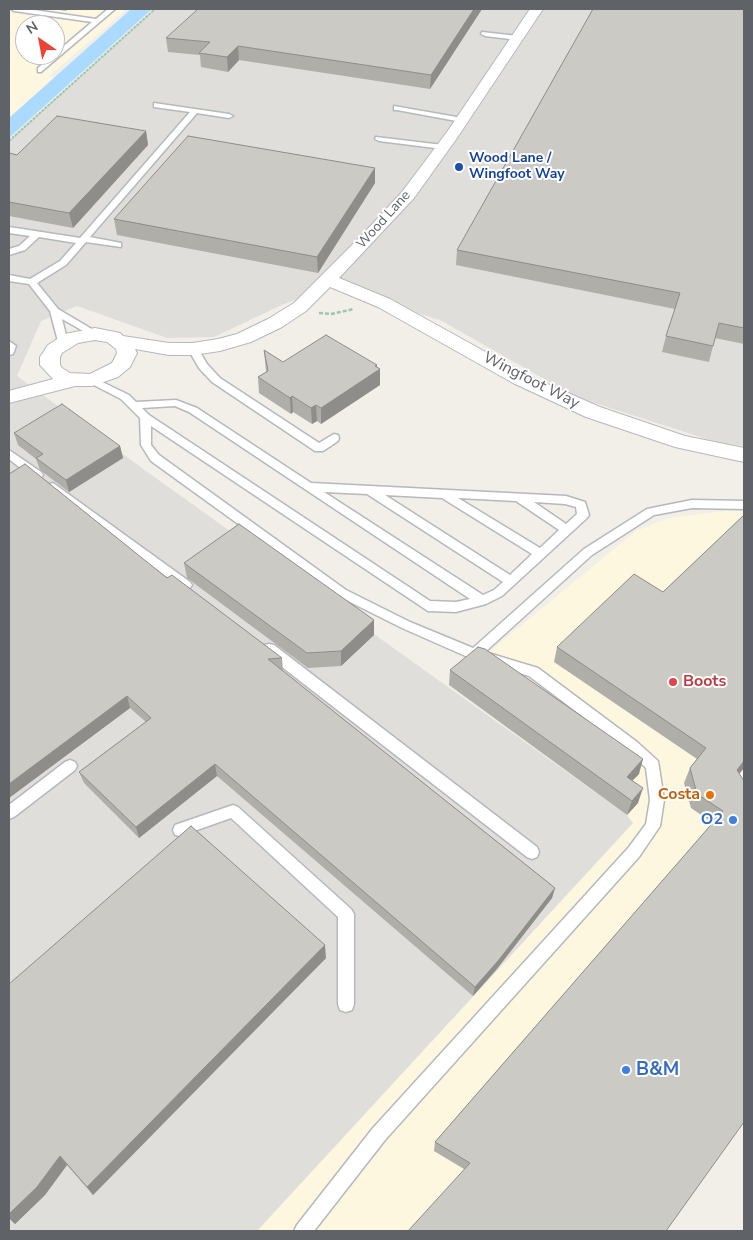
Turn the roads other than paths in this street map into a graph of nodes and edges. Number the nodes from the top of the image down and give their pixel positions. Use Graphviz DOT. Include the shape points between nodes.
graph roads {
  1 [pos="14,9"];
  2 [pos="83,9"];
  3 [pos="112,9"];
  4 [pos="536,9"];
  5 [pos="72,18"];
  6 [pos="97,21"];
  7 [pos="485,34"];
  8 [pos="518,38"];
  9 [pos="41,70"];
  10 [pos="158,105"];
  11 [pos="397,108"];
  12 [pos="195,111"];
  13 [pos="229,116"];
  14 [pos="462,120"];
  15 [pos="379,139"];
  16 [pos="443,147"];
  17 [pos="9,230"];
  18 [pos="37,234"];
  19 [pos="83,240"];
  20 [pos="118,245"];
  21 [pos="9,252"];
  22 [pos="9,278"];
  23 [pos="22,280"];
  24 [pos="328,280"];
  25 [pos="32,282"];
  26 [pos="9,288"];
  27 [pos="55,311"];
  28 [pos="95,334"];
  29 [pos="120,341"];
  30 [pos="63,342"];
  31 [pos="9,344"];
  32 [pos="169,349"];
  33 [pos="193,349"];
  34 [pos="9,352"];
  35 [pos="50,365"];
  36 [pos="116,370"];
  37 [pos="84,380"];
  38 [pos="9,393"];
  39 [pos="9,397"];
  40 [pos="130,401"];
  41 [pos="145,417"];
  42 [pos="334,438"];
  43 [pos="9,454"];
  44 [pos="744,455"];
  45 [pos="309,488"];
  46 [pos="371,491"];
  47 [pos="444,495"];
  48 [pos="519,498"];
  49 [pos="744,506"];
  50 [pos="567,530"];
  51 [pos="541,554"];
  52 [pos="511,581"];
  53 [pos="194,592"];
  54 [pos="482,601"];
  55 [pos="262,643"];
  56 [pos="475,654"];
  57 [pos="70,766"];
  58 [pos="9,813"];
  59 [pos="180,830"];
  60 [pos="532,852"];
  61 [pos="346,1004"];
  62 [pos="302,1231"];
  1 -- 5 [label="lane"];
  2 -- 5 [label="lane"];
  3 -- 6 [label="lane"];
  4 -- 8 [label="street, Wood Lane"];
  5 -- 6 [label="lane"];
  6 -- 9 [label="lane"];
  7 -- 8 [label="lane"];
  8 -- 14 [label="street, Wood Lane"];
  10 -- 12 [label="lane"];
  11 -- 14 [label="lane"];
  12 -- 13 [label="lane"];
  12 -- 19 [label="lane"];
  14 -- 16 [label="street, Wood Lane"];
  15 -- 16 [label="lane"];
  16 -- 24 [label="street, Wood Lane" via="408,195"];
  17 -- 18 [label="lane"];
  18 -- 19 [label="lane"];
  18 -- 21 [label="lane" via="22,248"];
  19 -- 20 [label="lane"];
  19 -- 25 [label="lane" via="63,264"];
  22 -- 23 [label="lane"];
  23 -- 25 [label="lane"];
  23 -- 26 [label="lane"];
  24 -- 33 [label="street, Wood Lane" via="300,307 275,323 244,338"];
  24 -- 44 [label="street, Wingfoot Way" via="384,303 520,379 593,412 682,442"];
  25 -- 27 [label="lane"];
  27 -- 28 [label="lane"];
  27 -- 30 [label="lane"];
  28 -- 29 [label="street"];
  28 -- 30 [label="street"];
  29 -- 32 [label="street, Wood Lane"];
  29 -- 36 [label="street" via="127,353"];
  30 -- 35 [label="street" via="50,357"];
  31 -- 34 [label="lane"];
  32 -- 33 [label="street, Wood Lane"];
  32 -- 36 [label="street, Wood Lane"];
  33 -- 42 [label="lane" via="216,380 319,448"];
  35 -- 37 [label="street" via="64,378"];
  35 -- 38 [label="street"];
  36 -- 37 [label="street"];
  36 -- 40 [label="lane"];
  37 -- 39 [label="street"];
  37 -- 40 [label="lane"];
  40 -- 41 [label="lane"];
  40 -- 45 [label="lane" via="176,403 194,410"];
  41 -- 54 [label="lane" via="428,606 456,607"];
  41 -- 56 [label="lane" via="146,445 155,458 342,594"];
  43 -- 53 [label="lane"];
  45 -- 46 [label="lane"];
  45 -- 54 [label="lane"];
  46 -- 47 [label="lane"];
  46 -- 52 [label="lane"];
  47 -- 48 [label="lane"];
  47 -- 51 [label="lane"];
  48 -- 50 [label="lane"];
  48 -- 50 [label="lane" via="566,500 581,505 583,515"];
  49 -- 56 [label="lane" via="692,504 651,512 588,552"];
  50 -- 51 [label="lane"];
  51 -- 52 [label="lane"];
  52 -- 54 [label="lane"];
  55 -- 60 [label="lane"];
  56 -- 62 [label="lane" via="533,672 653,765 657,800 653,826 634,852 379,1134"];
  57 -- 58 [label="lane"];
  59 -- 61 [label="lane" via="233,811 346,914"];
}
